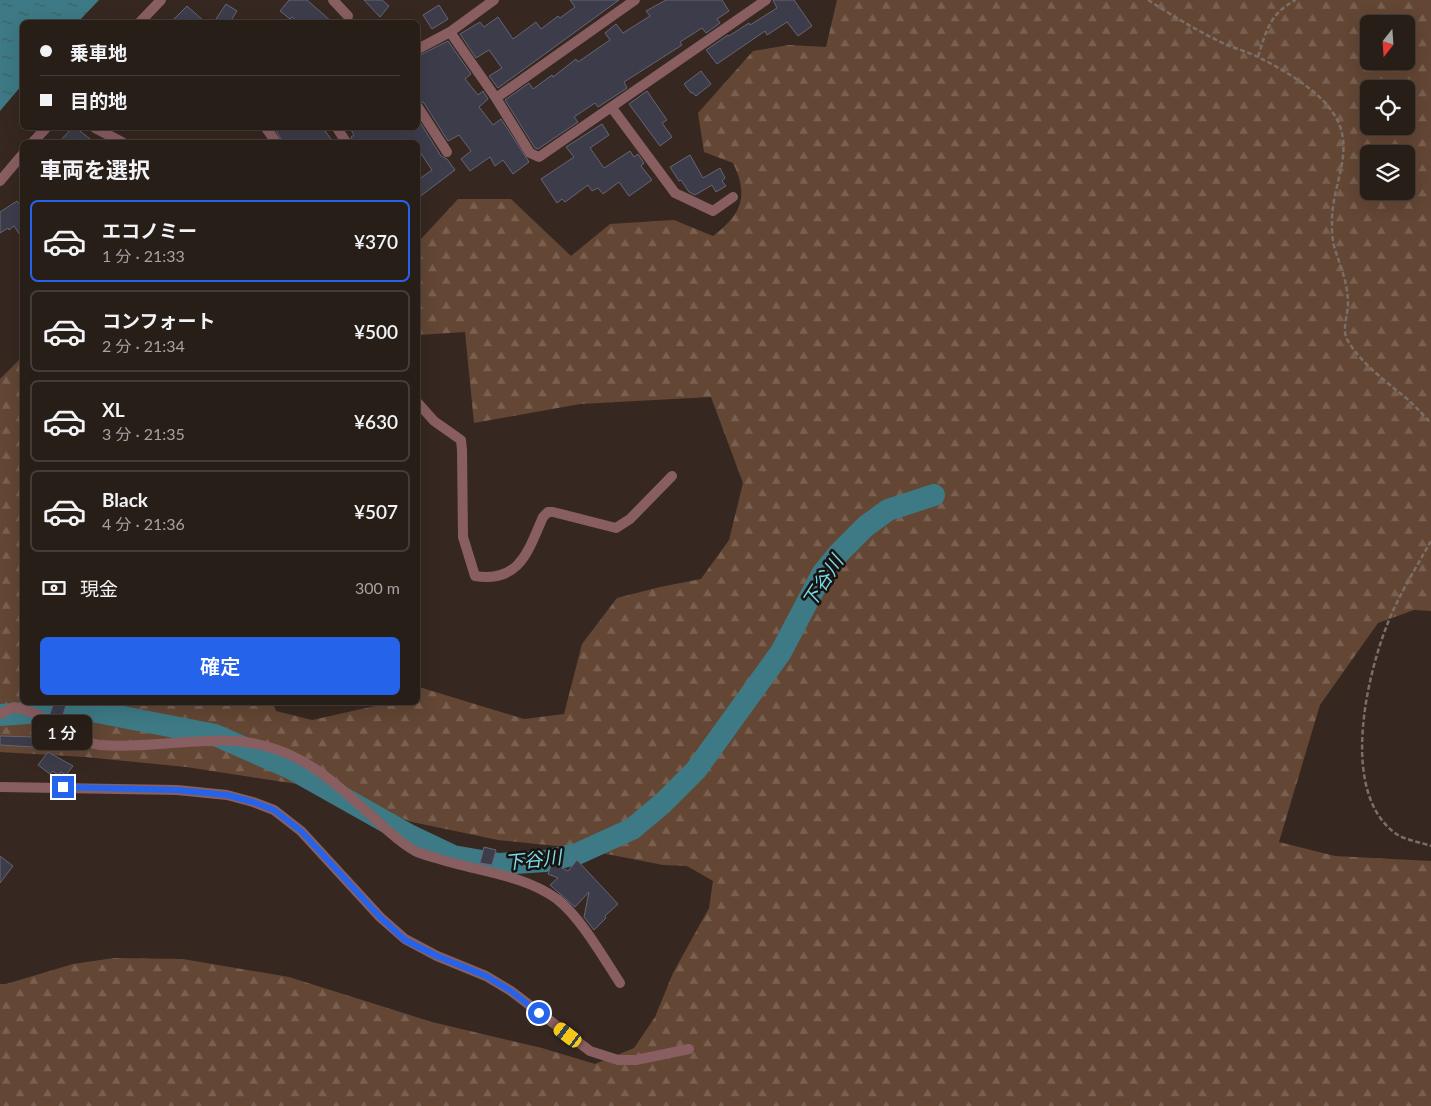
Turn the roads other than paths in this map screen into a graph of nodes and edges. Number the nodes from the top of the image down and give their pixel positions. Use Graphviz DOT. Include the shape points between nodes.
graph roads {
  1 [pos="160,0"];
  2 [pos="334,0"];
  3 [pos="474,0"];
  4 [pos="494,0"];
  5 [pos="635,0"];
  6 [pos="766,0"];
  7 [pos="481,10"];
  8 [pos="348,16"];
  9 [pos="142,20"];
  10 [pos="450,32"];
  11 [pos="420,48"];
  12 [pos="496,98"];
  13 [pos="612,108"];
  14 [pos="420,110"];
  15 [pos="44,130"];
  16 [pos="99,130"];
  17 [pos="35,140"];
  18 [pos="118,140"];
  19 [pos="447,152"];
  20 [pos="20,157"];
  21 [pos="0,181"];
  22 [pos="733,197"];
  23 [pos="420,406"];
  24 [pos="672,476"];
  25 [pos="0,714"];
  26 [pos="0,787"];
  27 [pos="620,982"];
  28 [pos="689,1049"];
  1 -- 9 [label="street"];
  2 -- 8 [label="street"];
  3 -- 7 [label="street"];
  4 -- 7 [label="street"];
  5 -- 12 [label="street"];
  6 -- 13 [label="street"];
  7 -- 10 [label="street"];
  10 -- 11 [label="street"];
  10 -- 12 [label="street"];
  12 -- 13 [label="street" via="530,153 539,157"];
  13 -- 22 [label="street" via="675,193 713,211"];
  14 -- 19 [label="street"];
  15 -- 17 [label="street"];
  16 -- 18 [label="street"];
  20 -- 21 [label="street"];
  23 -- 24 [label="street" via="434,421 461,440 463,537 475,576 499,575 521,563 548,512 616,528 630,519"];
  25 -- 27 [label="street" via="14,707 34,713 76,738 98,745 231,740 262,745 291,755 334,782 398,840 416,851 530,884 557,899 580,923"];
  26 -- 28 [label="street" via="177,790 227,795 253,802 274,810 301,831 405,940 486,976 511,991 590,1051 618,1060 636,1060"];
}
